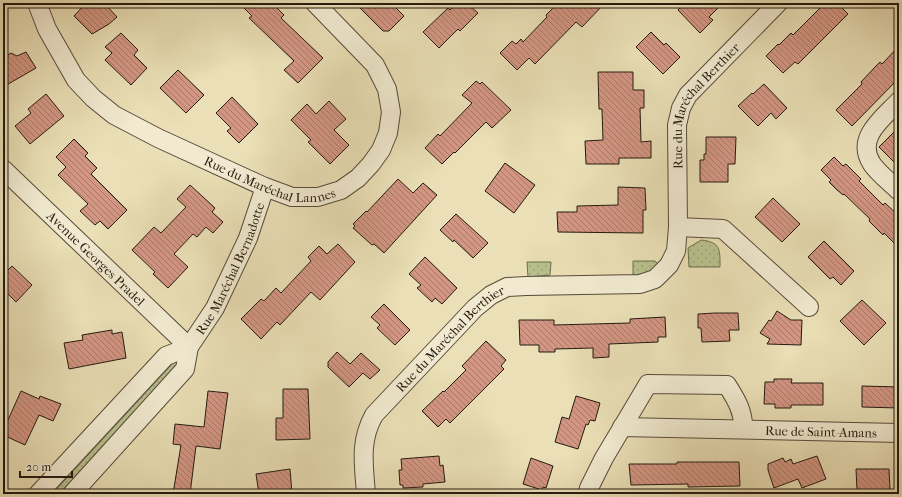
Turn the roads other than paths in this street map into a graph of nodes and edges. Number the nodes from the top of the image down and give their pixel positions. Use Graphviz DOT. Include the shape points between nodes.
graph roads {
  1 [pos="37,3"];
  2 [pos="315,3"];
  3 [pos="778,3"];
  4 [pos="899,102"];
  5 [pos="3,169"];
  6 [pos="265,188"];
  7 [pos="899,191"];
  8 [pos="678,227"];
  9 [pos="809,307"];
  10 [pos="189,347"];
  11 [pos="622,427"];
  12 [pos="743,429"];
  13 [pos="899,433"];
  14 [pos="38,494"];
  15 [pos="72,494"];
  16 [pos="366,494"];
  17 [pos="588,494"];
  1 -- 6 [label="street, Rue du Maréchal Lannes" via="47,29 76,80 104,107 158,138"];
  2 -- 6 [label="street, Rue du Maréchal Lannes" via="375,65 387,89 391,112 388,133 371,164 358,178 341,190 318,197 292,197"];
  3 -- 8 [label="street, Rue du Maréchal Berthier" via="688,95 681,108 677,125"];
  4 -- 7 [label="street" via="873,128 867,145 872,165"];
  5 -- 10 [label="street, Avenue Georges Pradel"];
  6 -- 10 [label="street, Rue Maréchal Bernadotte" via="248,238 215,308"];
  8 -- 9 [label="street" via="724,229"];
  8 -- 16 [label="street, Rue du Maréchal Berthier" via="676,251 669,265 655,279 640,284 507,287 491,295 475,308 374,415 364,442"];
  10 -- 14 [label="street, Rue Maréchal Bernadotte" via="166,356"];
  10 -- 15 [label="street, Rue Maréchal Bernadotte" via="185,369"];
  11 -- 12 [label="street, Rue de Saint-Amans"];
  11 -- 12 [label="street" via="648,384 684,384 727,385 739,404 744,420"];
  11 -- 17 [label="street" via="604,458"];
  12 -- 13 [label="street, Rue de Saint-Amans"];
}
